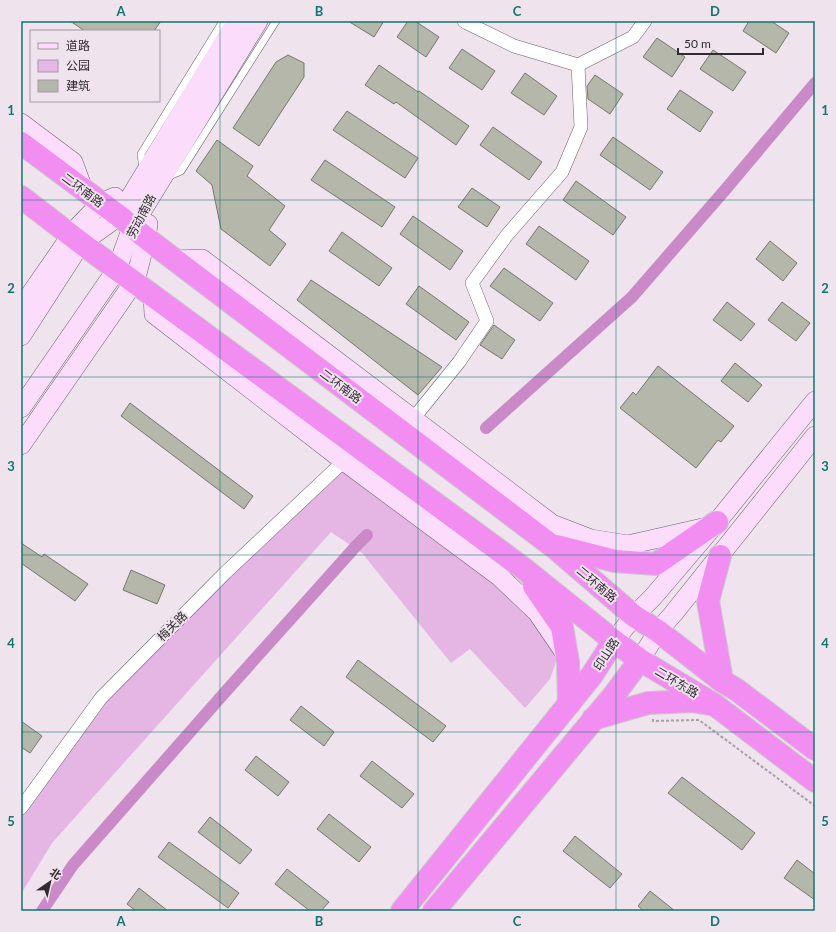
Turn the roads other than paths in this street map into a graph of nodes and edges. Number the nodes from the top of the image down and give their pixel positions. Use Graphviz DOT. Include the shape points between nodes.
graph roads {
  1 [pos="223,21"];
  2 [pos="237,21"];
  3 [pos="258,21"];
  4 [pos="276,21"];
  5 [pos="464,21"];
  6 [pos="645,21"];
  7 [pos="578,64"];
  8 [pos="21,123"];
  9 [pos="21,143"];
  10 [pos="148,184"];
  11 [pos="83,190"];
  12 [pos="21,197"];
  13 [pos="101,203"];
  14 [pos="30,212"];
  15 [pos="132,227"];
  16 [pos="76,239"];
  17 [pos="174,260"];
  18 [pos="117,269"];
  19 [pos="134,282"];
  20 [pos="153,296"];
  21 [pos="21,308"];
  22 [pos="21,336"];
  23 [pos="815,401"];
  24 [pos="21,408"];
  25 [pos="413,419"];
  26 [pos="815,436"];
  27 [pos="21,445"];
  28 [pos="344,461"];
  29 [pos="715,524"];
  30 [pos="549,544"];
  31 [pos="720,556"];
  32 [pos="523,568"];
  33 [pos="634,616"];
  34 [pos="658,630"];
  35 [pos="614,641"];
  36 [pos="567,656"];
  37 [pos="640,660"];
  38 [pos="722,681"];
  39 [pos="569,704"];
  40 [pos="715,705"];
  41 [pos="593,720"];
  42 [pos="815,749"];
  43 [pos="815,781"];
  44 [pos="21,808"];
  45 [pos="402,911"];
  46 [pos="434,911"];
  1 -- 10 [label="lane" via="141,154"];
  2 -- 10 [label="street, 劳动南路"];
  3 -- 10 [label="street, 劳动南路"];
  4 -- 10 [label="lane" via="181,171"];
  5 -- 7 [label="street" via="514,46"];
  6 -- 7 [label="street" via="633,37"];
  7 -- 25 [label="street" via="581,127 562,172 507,235 472,283 487,321 459,362"];
  8 -- 11 [label="street" via="73,162"];
  9 -- 11 [label="highway, 二环南路"];
  10 -- 13 [label="street"];
  10 -- 15 [label="street"];
  10 -- 15 [label="street, 劳动南路"];
  11 -- 13 [label="highway, 二环南路"];
  12 -- 14 [label="highway"];
  13 -- 15 [label="highway, 二环南路"];
  13 -- 16 [label="street" via="75,230"];
  14 -- 16 [label="highway"];
  15 -- 16 [label="street, 劳动南路"];
  15 -- 17 [label="highway, 二环南路"];
  15 -- 18 [label="street, 劳动南路"];
  15 -- 19 [label="street" via="136,278"];
  16 -- 18 [label="highway"];
  16 -- 21 [label="street"];
  16 -- 22 [label="street, 劳动南路"];
  17 -- 25 [label="street" via="202,259"];
  17 -- 30 [label="highway, 二环南路"];
  18 -- 19 [label="highway"];
  18 -- 24 [label="street, 劳动南路"];
  19 -- 20 [label="highway"];
  19 -- 27 [label="street"];
  20 -- 28 [label="street" via="154,314"];
  20 -- 32 [label="highway"];
  23 -- 29 [label="street, 印山路"];
  25 -- 29 [label="street" via="552,524 592,539 628,545"];
  26 -- 31 [label="street"];
  28 -- 36 [label="street" via="500,577 537,612"];
  28 -- 44 [label="street, 梅关路" via="225,573 101,698"];
  29 -- 30 [label="highway" via="656,564 615,561"];
  29 -- 33 [label="street, 印山路" via="654,597"];
  30 -- 33 [label="highway, 二环南路"];
  31 -- 34 [label="street"];
  31 -- 38 [label="highway" via="708,601"];
  32 -- 35 [label="highway"];
  32 -- 36 [label="highway" via="562,627"];
  33 -- 34 [label="highway, 二环南路"];
  33 -- 35 [label="street, 印山路"];
  34 -- 37 [label="street"];
  34 -- 38 [label="highway"];
  35 -- 37 [label="highway"];
  35 -- 39 [label="highway, 印山路"];
  36 -- 39 [label="highway"];
  37 -- 40 [label="highway, 二环东路"];
  37 -- 41 [label="highway"];
  38 -- 42 [label="highway"];
  39 -- 45 [label="highway, 印山路"];
  40 -- 41 [label="highway" via="692,702 648,703"];
  40 -- 43 [label="highway"];
  41 -- 46 [label="highway"];
}
